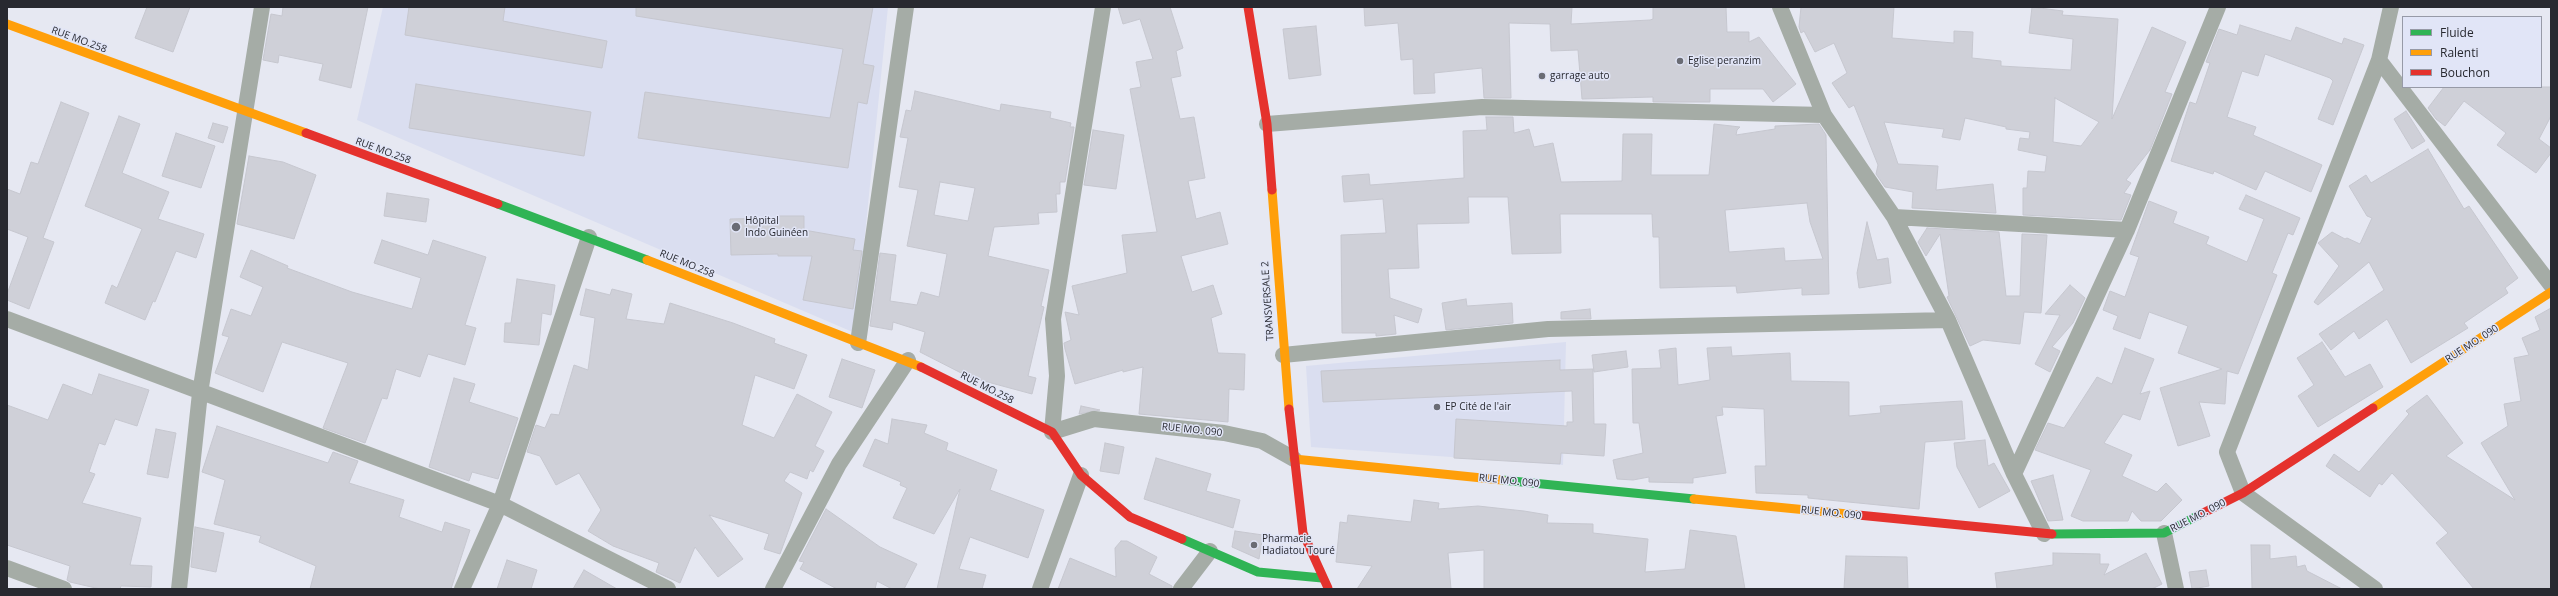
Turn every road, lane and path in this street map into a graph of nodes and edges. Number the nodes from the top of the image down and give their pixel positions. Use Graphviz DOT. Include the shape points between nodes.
graph roads {
  1 [pos="262,7"];
  2 [pos="906,7"];
  3 [pos="1103,7"];
  4 [pos="1248,7"];
  5 [pos="1780,7"];
  6 [pos="2218,7"];
  7 [pos="2392,7"];
  8 [pos="7,24"];
  9 [pos="2378,60"];
  10 [pos="246,113"];
  11 [pos="1824,116"];
  12 [pos="1267,124"];
  13 [pos="1894,217"];
  14 [pos="2127,230"];
  15 [pos="589,237"];
  16 [pos="2551,285"];
  17 [pos="2551,292"];
  18 [pos="7,319"];
  19 [pos="1948,320"];
  20 [pos="858,343"];
  21 [pos="1283,355"];
  22 [pos="908,360"];
  23 [pos="200,393"];
  24 [pos="1052,432"];
  25 [pos="1294,460"];
  26 [pos="2014,474"];
  27 [pos="1082,475"];
  28 [pos="2243,493"];
  29 [pos="500,504"];
  30 [pos="2164,533"];
  31 [pos="2044,534"];
  32 [pos="1210,551"];
  33 [pos="7,568"];
  34 [pos="1322,578"];
  35 [pos="64,589"];
  36 [pos="179,589"];
  37 [pos="462,589"];
  38 [pos="668,589"];
  39 [pos="773,589"];
  40 [pos="1040,589"];
  41 [pos="1181,589"];
  42 [pos="1329,589"];
  43 [pos="2176,589"];
  44 [pos="2375,589"];
  1 -- 10 [label="street"];
  2 -- 20 [label="street"];
  3 -- 24 [label="street" via="1053,319 1057,376"];
  4 -- 12 [label="street, TRANSVERSALE 2"];
  5 -- 11 [label="street"];
  6 -- 14 [label="street"];
  7 -- 9 [label="street"];
  8 -- 10 [label="street, RUE MO.258"];
  9 -- 16 [label="street"];
  9 -- 28 [label="street" via="2227,452"];
  10 -- 15 [label="street, RUE MO.258"];
  10 -- 23 [label="street"];
  11 -- 12 [label="street" via="1482,107"];
  11 -- 13 [label="street"];
  12 -- 21 [label="street, TRANSVERSALE 2"];
  13 -- 14 [label="street"];
  13 -- 19 [label="street"];
  14 -- 26 [label="street"];
  15 -- 20 [label="street, RUE MO.258"];
  15 -- 29 [label="street"];
  17 -- 28 [label="street, RUE MO. 090"];
  18 -- 23 [label="street"];
  19 -- 21 [label="street" via="1548,329"];
  19 -- 26 [label="street"];
  20 -- 22 [label="street, RUE MO.258"];
  21 -- 25 [label="street, TRANSVERSALE 2"];
  22 -- 24 [label="street, RUE MO.258"];
  22 -- 39 [label="street" via="839,464"];
  23 -- 29 [label="street"];
  23 -- 36 [label="street"];
  24 -- 25 [label="street, RUE MO. 090" via="1094,419 1224,433 1262,441"];
  24 -- 27 [label="street, RUE MO.258"];
  25 -- 31 [label="street, RUE MO. 090"];
  25 -- 34 [label="street, TRANSVERSALE 2" via="1304,533"];
  26 -- 31 [label="street"];
  27 -- 32 [label="street, RUE MO.258" via="1130,517"];
  27 -- 40 [label="street"];
  28 -- 30 [label="street, RUE MO. 090"];
  28 -- 44 [label="street"];
  29 -- 37 [label="street"];
  29 -- 38 [label="street"];
  30 -- 31 [label="street, RUE MO. 090"];
  30 -- 43 [label="street"];
  32 -- 34 [label="street, RUE MO.258" via="1258,572"];
  32 -- 41 [label="street"];
  33 -- 35 [label="street"];
  34 -- 42 [label="street, TRANSVERSALE 2"];
}
